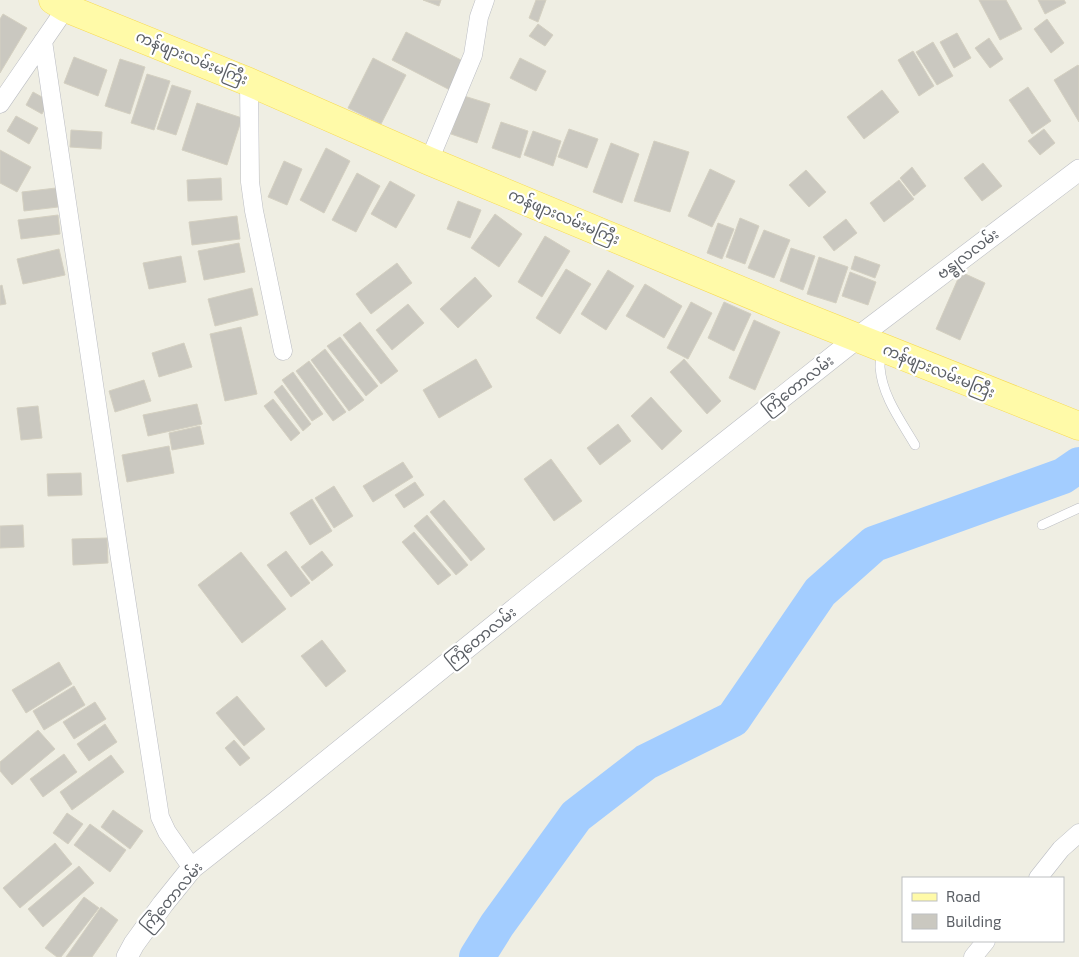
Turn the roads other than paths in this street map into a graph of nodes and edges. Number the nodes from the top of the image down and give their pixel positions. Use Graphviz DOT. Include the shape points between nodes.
graph roads {
  1 [pos="485,0"];
  2 [pos="60,4"];
  3 [pos="44,41"];
  4 [pos="250,82"];
  5 [pos="0,104"];
  6 [pos="429,161"];
  7 [pos="1079,170"];
  8 [pos="857,338"];
  9 [pos="882,348"];
  10 [pos="283,351"];
  11 [pos="1079,426"];
  12 [pos="915,445"];
  13 [pos="1079,508"];
  14 [pos="1042,525"];
  15 [pos="1079,833"];
  16 [pos="192,868"];
  17 [pos="1039,877"];
  18 [pos="985,942"];
  19 [pos="127,957"];
  20 [pos="973,957"];
  1 -- 6 [label="street" via="473,55"];
  2 -- 3 [label="street"];
  2 -- 4 [label="main road, ကန်ဖျားလမ်းမကြီး"];
  3 -- 5 [label="street"];
  3 -- 16 [label="street" via="160,817"];
  4 -- 6 [label="main road, ကန်ဖျားလမ်းမကြီး"];
  4 -- 10 [label="street" via="250,182"];
  6 -- 8 [label="main road, ကန်ဖျားလမ်းမကြီး"];
  7 -- 8 [label="street, ဗန္ဓုလလမ်း"];
  8 -- 9 [label="main road, ကန်ဖျားလမ်းမကြီး"];
  8 -- 16 [label="street, ကြံတောလမ်း"];
  9 -- 11 [label="main road, ကန်ဖျားလမ်းမကြီး"];
  9 -- 12 [label="lane" via="880,366 883,383 893,408"];
  13 -- 14 [label="lane"];
  15 -- 17 [label="street"];
  16 -- 19 [label="street, ကြံတောလမ်း" via="162,904"];
  18 -- 20 [label="street"];
}
